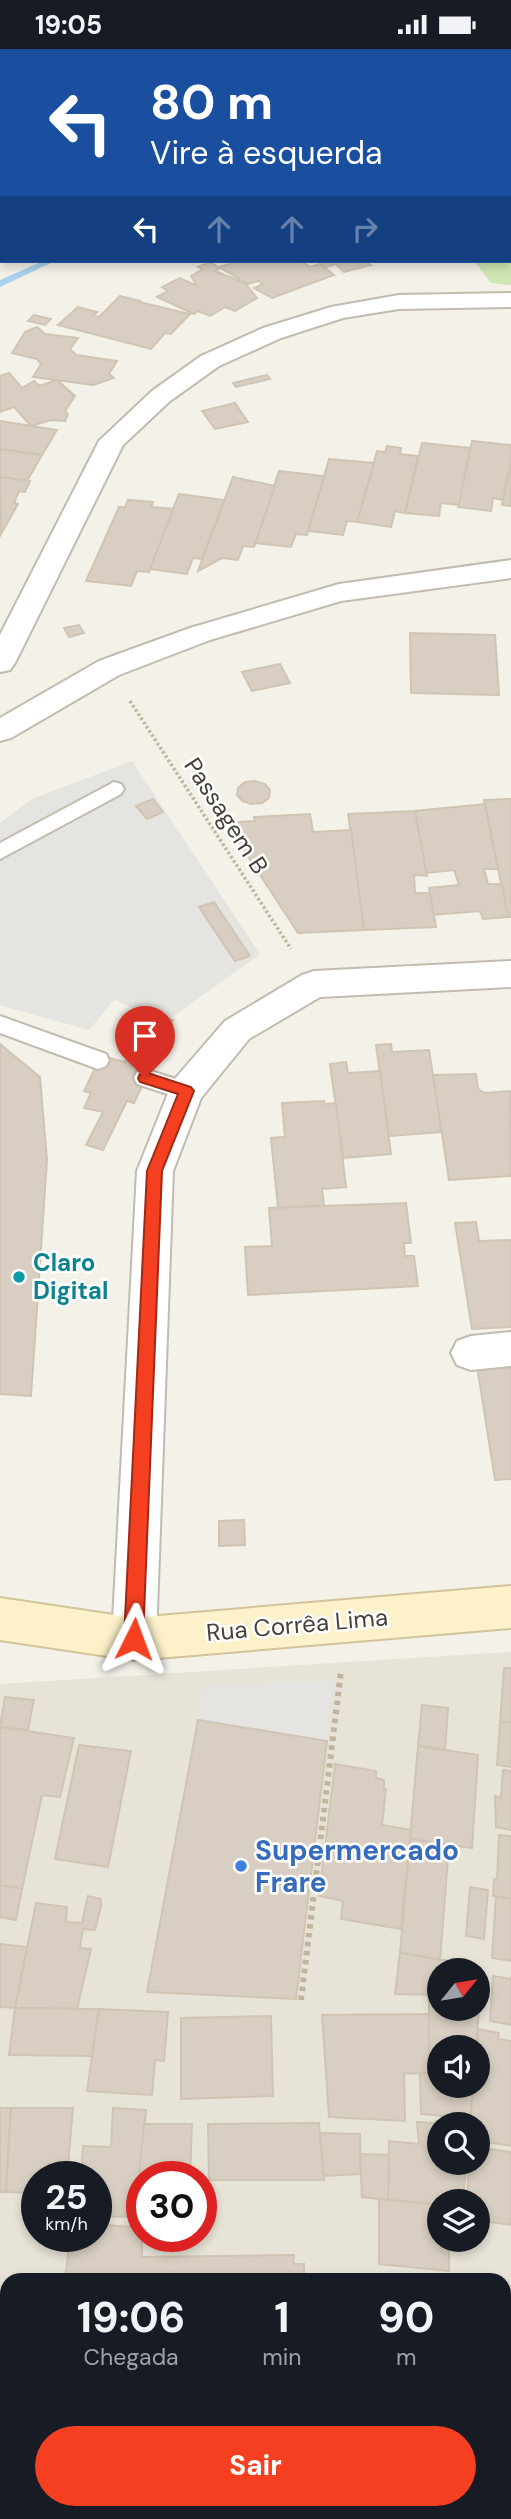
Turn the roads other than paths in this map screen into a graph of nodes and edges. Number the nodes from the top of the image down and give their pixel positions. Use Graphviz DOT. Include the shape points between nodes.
graph roads {
  1 [pos="511,300"];
  2 [pos="511,569"];
  3 [pos="0,663"];
  4 [pos="0,731"];
  5 [pos="114,789"];
  6 [pos="0,852"];
  7 [pos="511,974"];
  8 [pos="0,1024"];
  9 [pos="98,1060"];
  10 [pos="145,1078"];
  11 [pos="186,1091"];
  12 [pos="511,1349"];
  13 [pos="471,1353"];
  14 [pos="511,1607"];
  15 [pos="0,1619"];
  16 [pos="134,1639"];
  1 -- 3 [label="street" via="399,302 339,312 272,333 211,361 161,396 112,441"];
  2 -- 4 [label="street" via="339,593 200,633 109,668"];
  5 -- 6 [label="lane"];
  7 -- 11 [label="street" via="314,984 237,1030"];
  8 -- 9 [label="lane"];
  10 -- 11 [label="lane"];
  11 -- 16 [label="street" via="155,1171"];
  12 -- 13 [label="street"];
  14 -- 16 [label="street, Rua Corrêa Lima"];
  15 -- 16 [label="street, Rua Corrêa Lima"];
}
